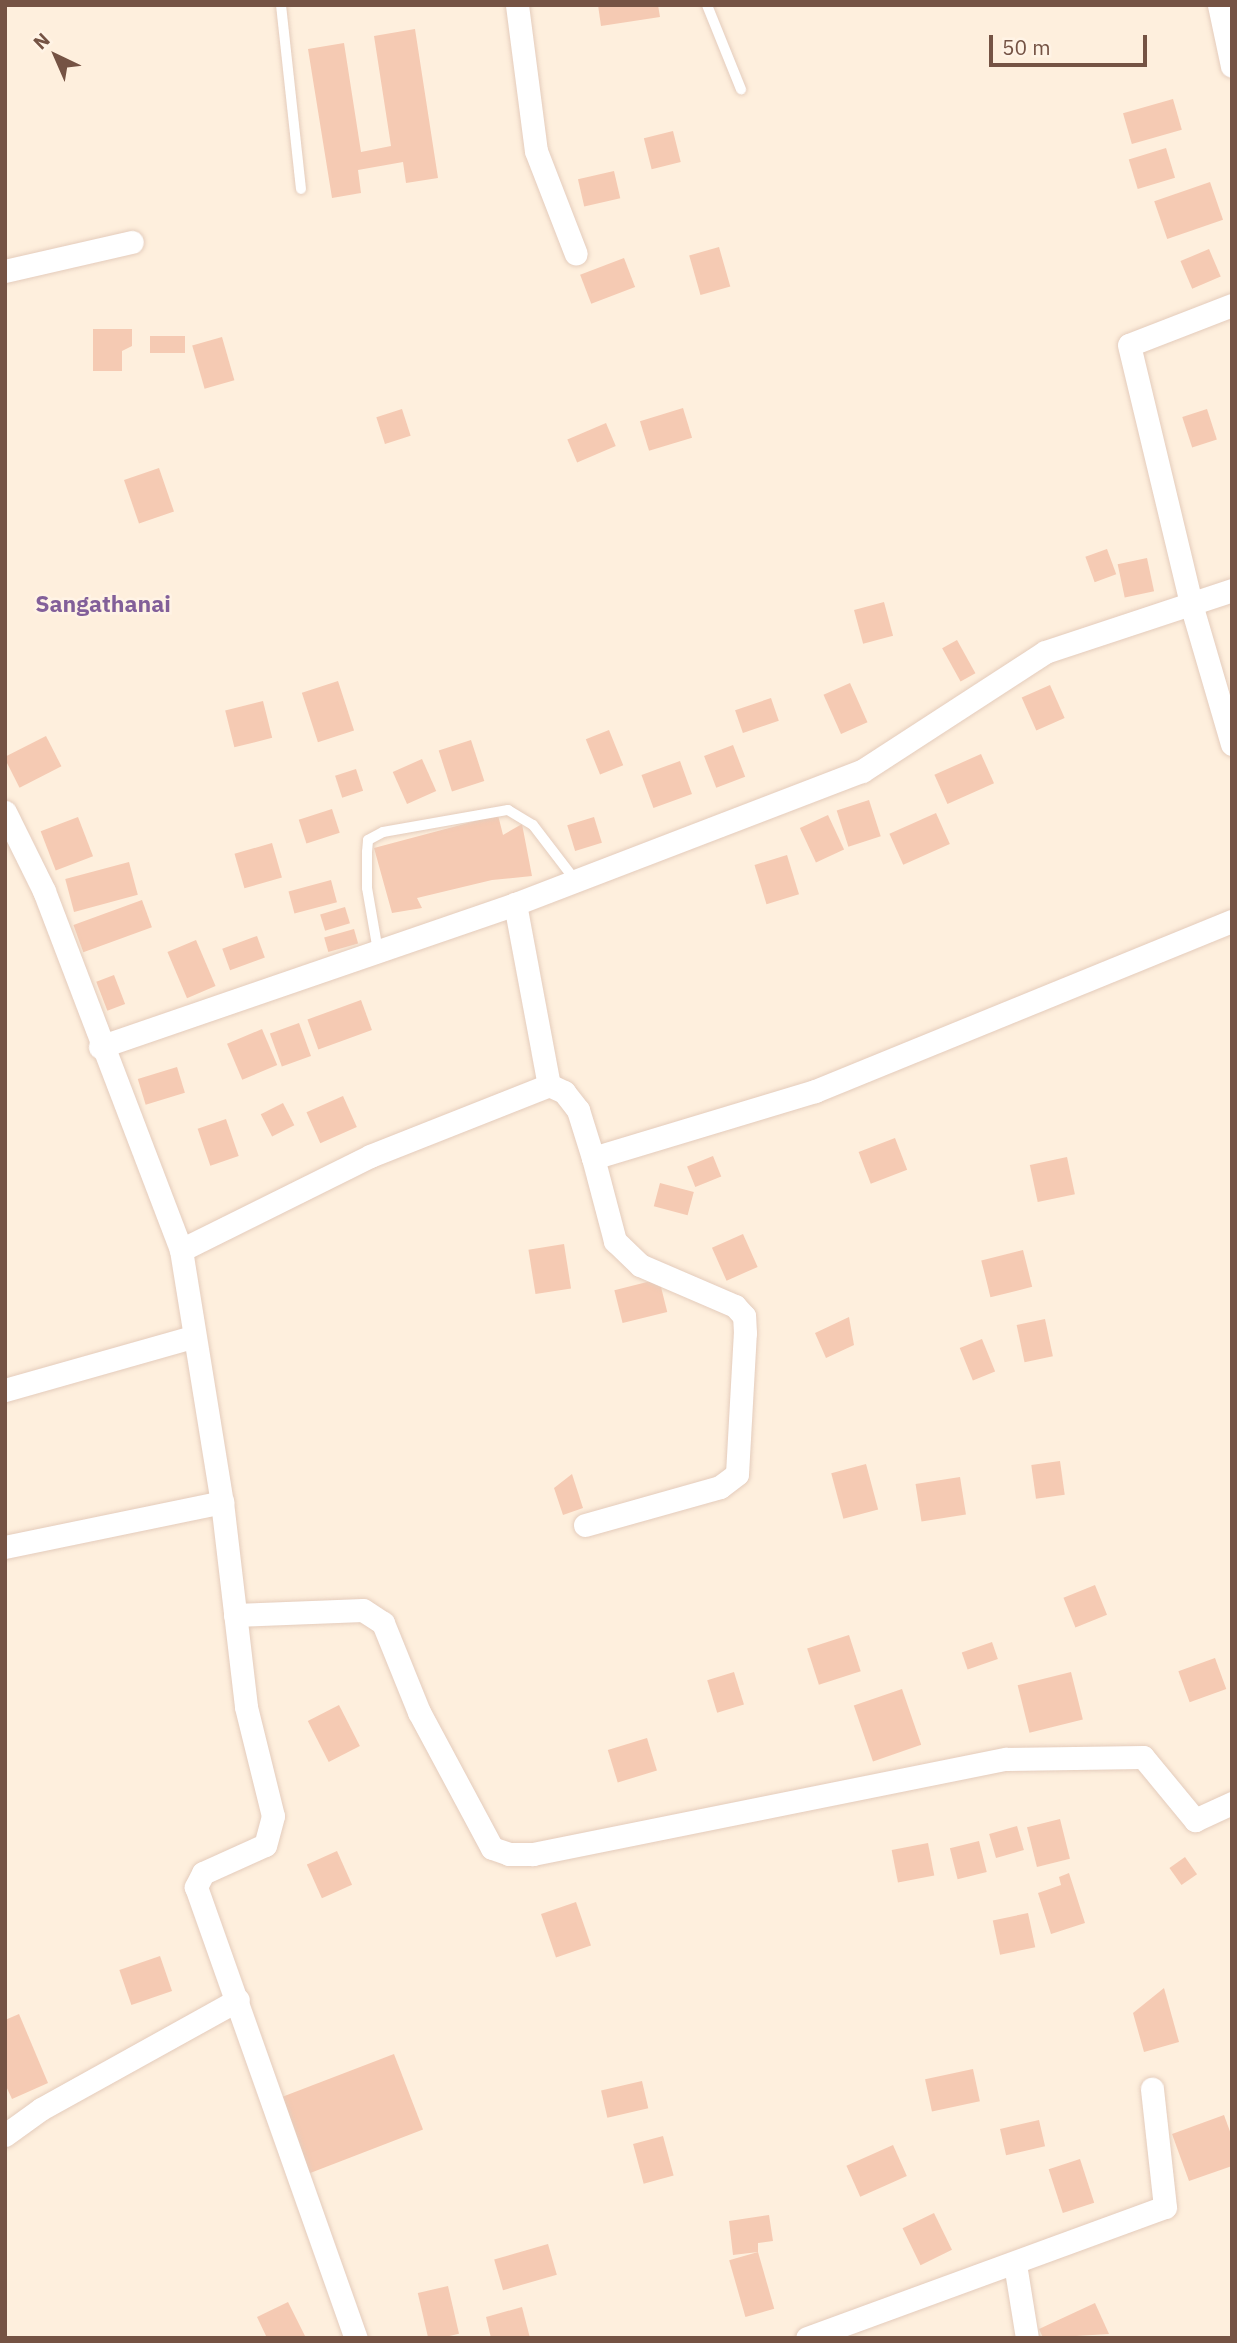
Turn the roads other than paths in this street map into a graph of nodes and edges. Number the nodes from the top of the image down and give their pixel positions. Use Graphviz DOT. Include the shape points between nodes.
graph roads {
  1 [pos="281,5"];
  2 [pos="517,5"];
  3 [pos="707,5"];
  4 [pos="1219,5"];
  5 [pos="1232,66"];
  6 [pos="741,89"];
  7 [pos="301,188"];
  8 [pos="132,242"];
  9 [pos="576,254"];
  10 [pos="5,271"];
  11 [pos="1232,305"];
  12 [pos="1232,590"];
  13 [pos="1191,604"];
  14 [pos="1232,744"];
  15 [pos="5,812"];
  16 [pos="575,880"];
  17 [pos="515,904"];
  18 [pos="1232,921"];
  19 [pos="378,951"];
  20 [pos="100,1047"];
  21 [pos="549,1085"];
  22 [pos="593,1158"];
  23 [pos="181,1250"];
  24 [pos="192,1337"];
  25 [pos="5,1390"];
  26 [pos="222,1502"];
  27 [pos="585,1525"];
  28 [pos="5,1547"];
  29 [pos="235,1615"];
  30 [pos="1232,1803"];
  31 [pos="238,2000"];
  32 [pos="1152,2089"];
  33 [pos="5,2135"];
  34 [pos="1015,2264"];
  35 [pos="356,2338"];
  36 [pos="807,2338"];
  37 [pos="1027,2338"];
  1 -- 7 [label="lane"];
  2 -- 9 [label="street" via="536,151"];
  3 -- 6 [label="lane"];
  4 -- 5 [label="street"];
  8 -- 10 [label="street"];
  11 -- 13 [label="street" via="1129,345"];
  12 -- 13 [label="street"];
  13 -- 14 [label="street"];
  13 -- 16 [label="street" via="1045,652 862,771"];
  15 -- 20 [label="street" via="44,891"];
  16 -- 17 [label="street"];
  16 -- 19 [label="lane" via="533,825 508,810 383,832 368,840 367,852 367,888"];
  17 -- 19 [label="street"];
  17 -- 21 [label="street"];
  18 -- 22 [label="street" via="815,1091"];
  19 -- 20 [label="street"];
  20 -- 23 [label="street"];
  21 -- 22 [label="street" via="564,1092 578,1110"];
  21 -- 23 [label="street" via="370,1156"];
  22 -- 27 [label="street" via="615,1241 640,1265 735,1306 744,1316 746,1333 737,1474 720,1487"];
  23 -- 24 [label="street"];
  24 -- 25 [label="street"];
  24 -- 26 [label="street"];
  26 -- 28 [label="street"];
  26 -- 29 [label="street"];
  29 -- 30 [label="street" via="363,1610 383,1623 419,1712 492,1847 509,1854 533,1854 1006,1759 1143,1757 1195,1820"];
  29 -- 31 [label="street" via="246,1707 272,1816 265,1845 203,1873 196,1887"];
  31 -- 33 [label="street" via="41,2109"];
  31 -- 35 [label="street"];
  32 -- 34 [label="street" via="1166,2207"];
  34 -- 36 [label="street"];
  34 -- 37 [label="street"];
}
